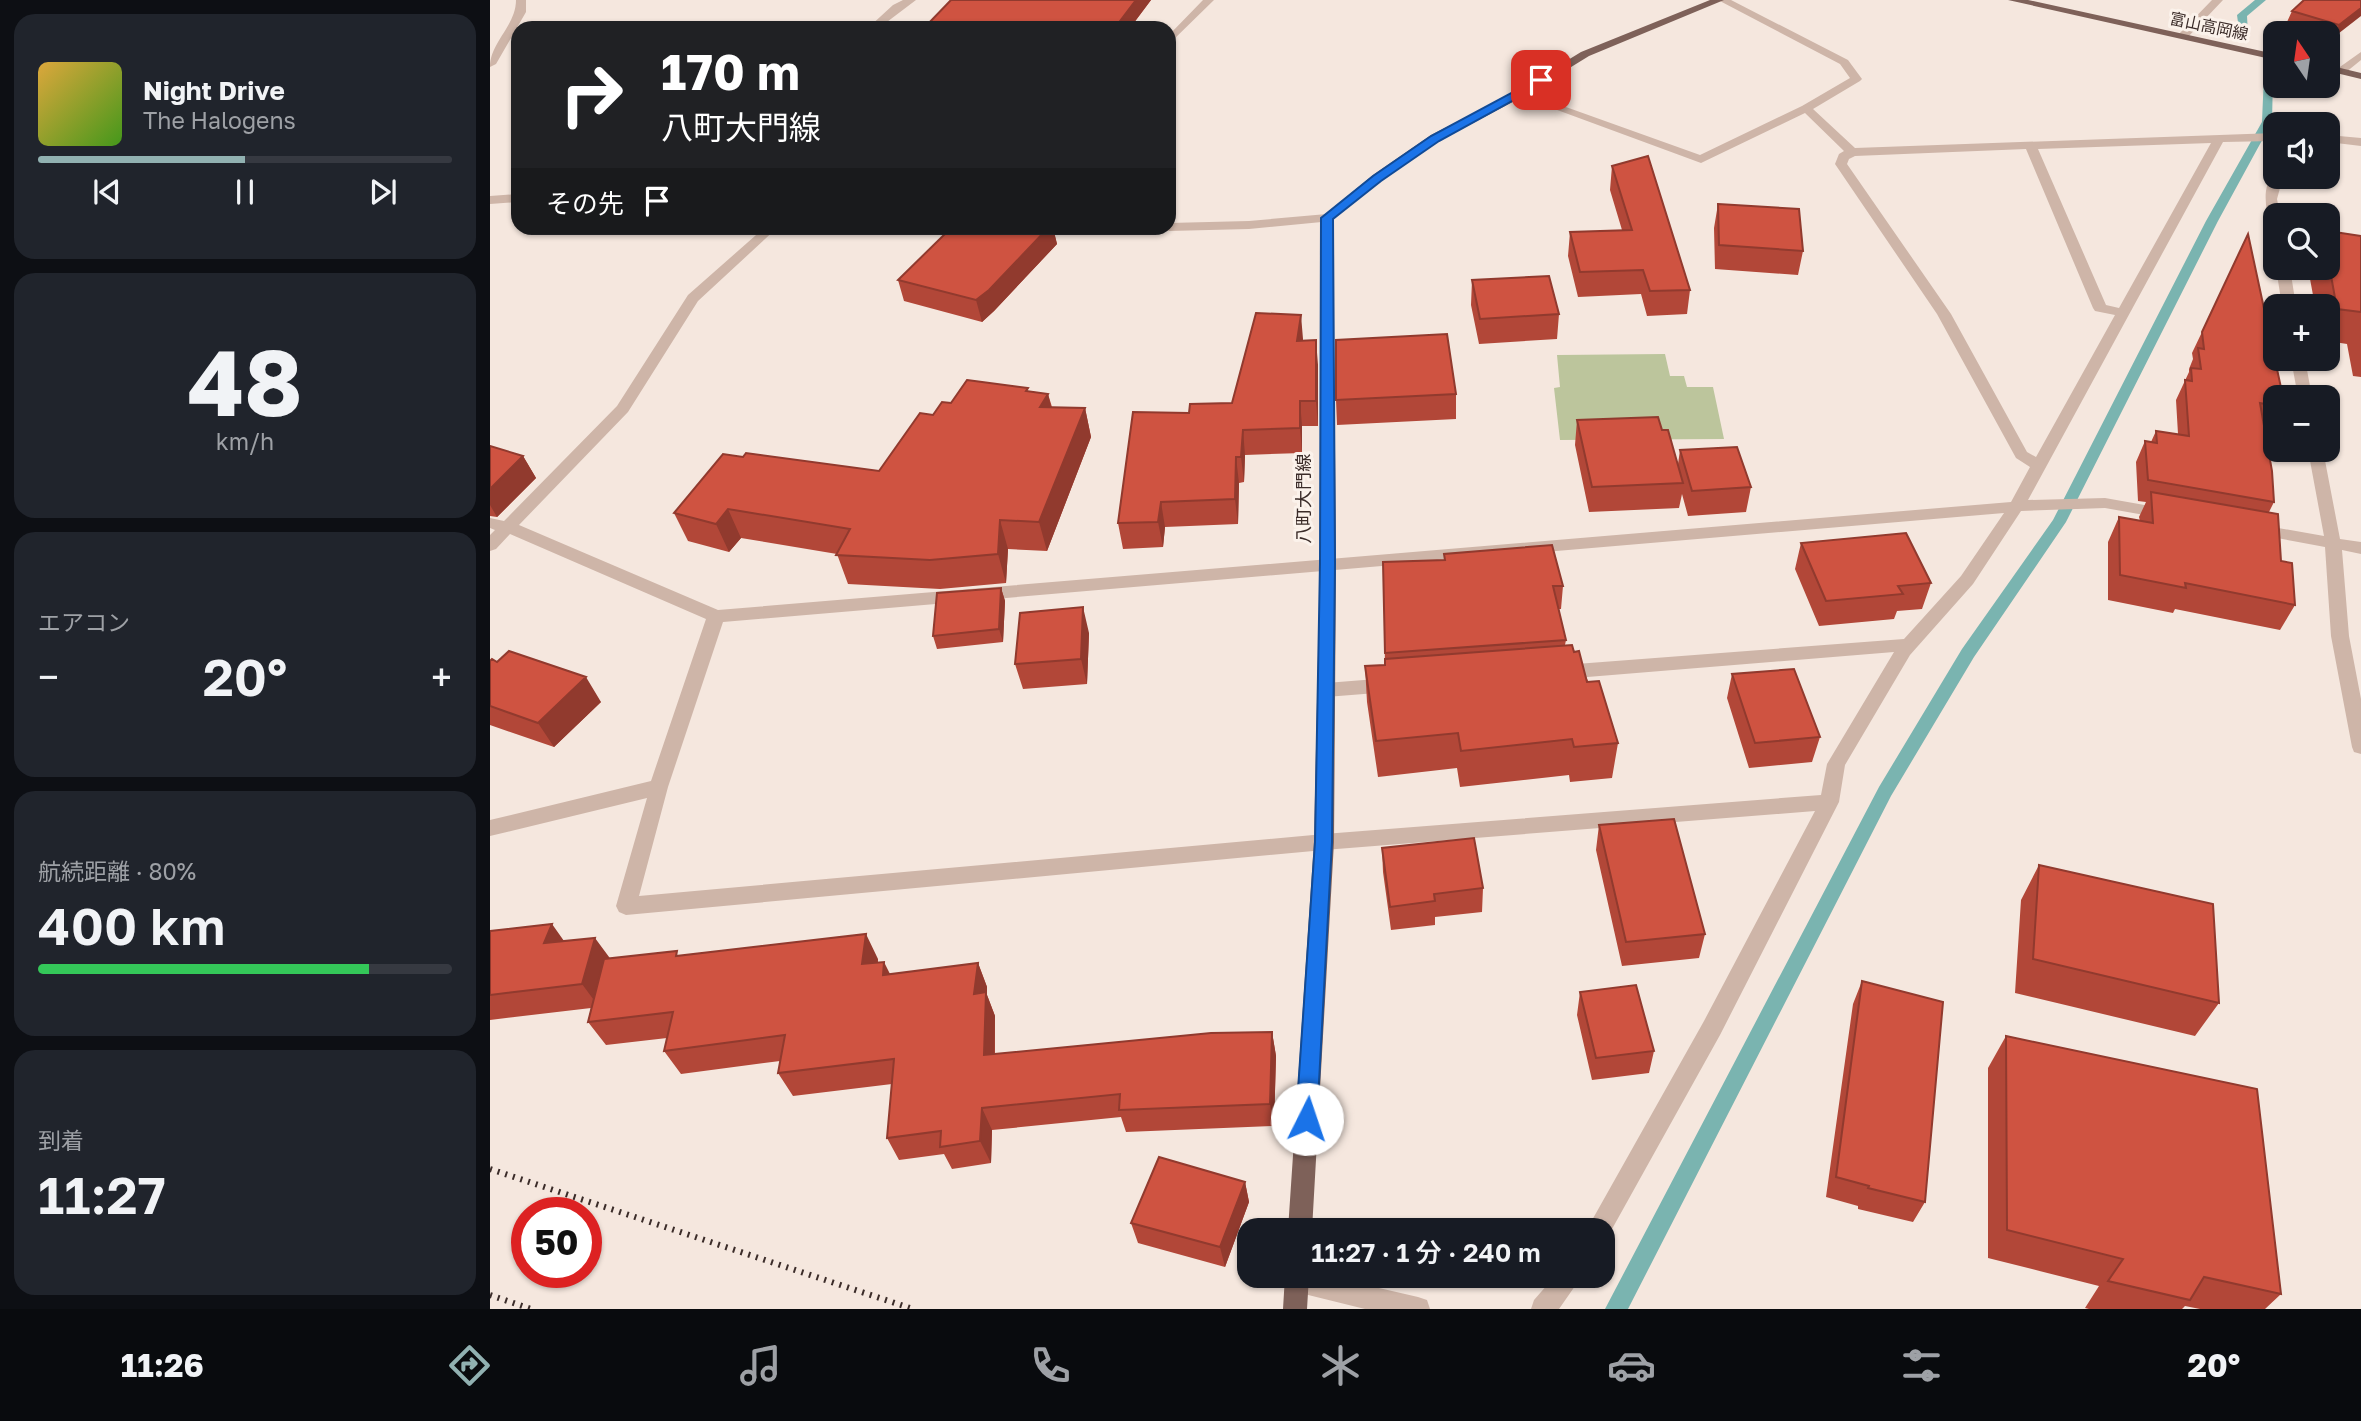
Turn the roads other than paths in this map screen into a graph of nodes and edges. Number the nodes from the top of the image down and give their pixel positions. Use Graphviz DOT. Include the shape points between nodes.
graph roads {
  1 [pos="521,0"];
  2 [pos="911,0"];
  3 [pos="1209,0"];
  4 [pos="1721,0"];
  5 [pos="2013,0"];
  6 [pos="2218,0"];
  7 [pos="516,21"];
  8 [pos="881,21"];
  9 [pos="511,29"];
  10 [pos="1176,34"];
  11 [pos="2183,36"];
  12 [pos="2263,54"];
  13 [pos="2361,55"];
  14 [pos="490,64"];
  15 [pos="2341,71"];
  16 [pos="2361,76"];
  17 [pos="1520,93"];
  18 [pos="1806,108"];
  19 [pos="2263,137"];
  20 [pos="2219,139"];
  21 [pos="2340,140"];
  22 [pos="2361,142"];
  23 [pos="2031,146"];
  24 [pos="1852,152"];
  25 [pos="511,198"];
  26 [pos="490,200"];
  27 [pos="1327,218"];
  28 [pos="1176,227"];
  29 [pos="763,235"];
  30 [pos="2123,313"];
  31 [pos="2317,462"];
  32 [pos="2039,465"];
  33 [pos="2016,507"];
  34 [pos="2186,517"];
  35 [pos="490,523"];
  36 [pos="2239,526"];
  37 [pos="508,527"];
  38 [pos="2333,542"];
  39 [pos="490,545"];
  40 [pos="2361,548"];
  41 [pos="1328,563"];
  42 [pos="716,616"];
  43 [pos="1908,645"];
  44 [pos="1545,673"];
  45 [pos="1408,684"];
  46 [pos="1326,690"];
  47 [pos="2361,747"];
  48 [pos="659,787"];
  49 [pos="1829,802"];
  50 [pos="490,828"];
  51 [pos="1324,842"];
  52 [pos="1301,1218"];
  53 [pos="1606,1218"];
  54 [pos="1296,1288"];
  55 [pos="1333,1288"];
  56 [pos="1560,1288"];
  57 [pos="1295,1309"];
  58 [pos="1418,1309"];
  59 [pos="1543,1309"];
  1 -- 7 [label="street"];
  2 -- 8 [label="street"];
  3 -- 10 [label="street"];
  4 -- 17 [label="main road" via="1585,54"];
  4 -- 18 [label="street" via="1844,62 1856,79"];
  5 -- 11 [label="main road, 富山高岡線"];
  6 -- 11 [label="street"];
  9 -- 14 [label="street"];
  11 -- 12 [label="main road, 富山高岡線"];
  13 -- 15 [label="street"];
  15 -- 16 [label="main road"];
  17 -- 18 [label="street" via="1701,159"];
  17 -- 27 [label="main road" via="1435,138"];
  18 -- 24 [label="street"];
  19 -- 20 [label="street"];
  20 -- 23 [label="street"];
  20 -- 30 [label="street"];
  21 -- 22 [label="street"];
  23 -- 24 [label="street"];
  23 -- 30 [label="street" via="2100,308"];
  24 -- 32 [label="street" via="1841,164 1944,314 2021,455"];
  25 -- 26 [label="street"];
  27 -- 28 [label="street"];
  27 -- 41 [label="main road, 八町大門線"];
  29 -- 37 [label="street" via="693,298 623,409"];
  30 -- 32 [label="street"];
  31 -- 38 [label="street"];
  32 -- 33 [label="street"];
  33 -- 34 [label="street" via="2105,503"];
  33 -- 41 [label="street"];
  33 -- 43 [label="street" via="1967,580"];
  35 -- 37 [label="street"];
  36 -- 38 [label="street"];
  37 -- 39 [label="street"];
  37 -- 42 [label="street"];
  38 -- 40 [label="street"];
  38 -- 47 [label="street" via="2340,636"];
  41 -- 42 [label="street"];
  41 -- 46 [label="main road, 八町大門線"];
  42 -- 48 [label="street"];
  43 -- 44 [label="street"];
  43 -- 49 [label="street" via="1836,764"];
  45 -- 46 [label="street"];
  46 -- 51 [label="main road, 八町大門線"];
  48 -- 50 [label="street"];
  48 -- 51 [label="street" via="626,906"];
  49 -- 51 [label="street"];
  49 -- 53 [label="street" via="1713,1028"];
  51 -- 52 [label="main road, 八町大門線"];
  54 -- 57 [label="main road"];
  55 -- 58 [label="street"];
  56 -- 59 [label="street"];
}
